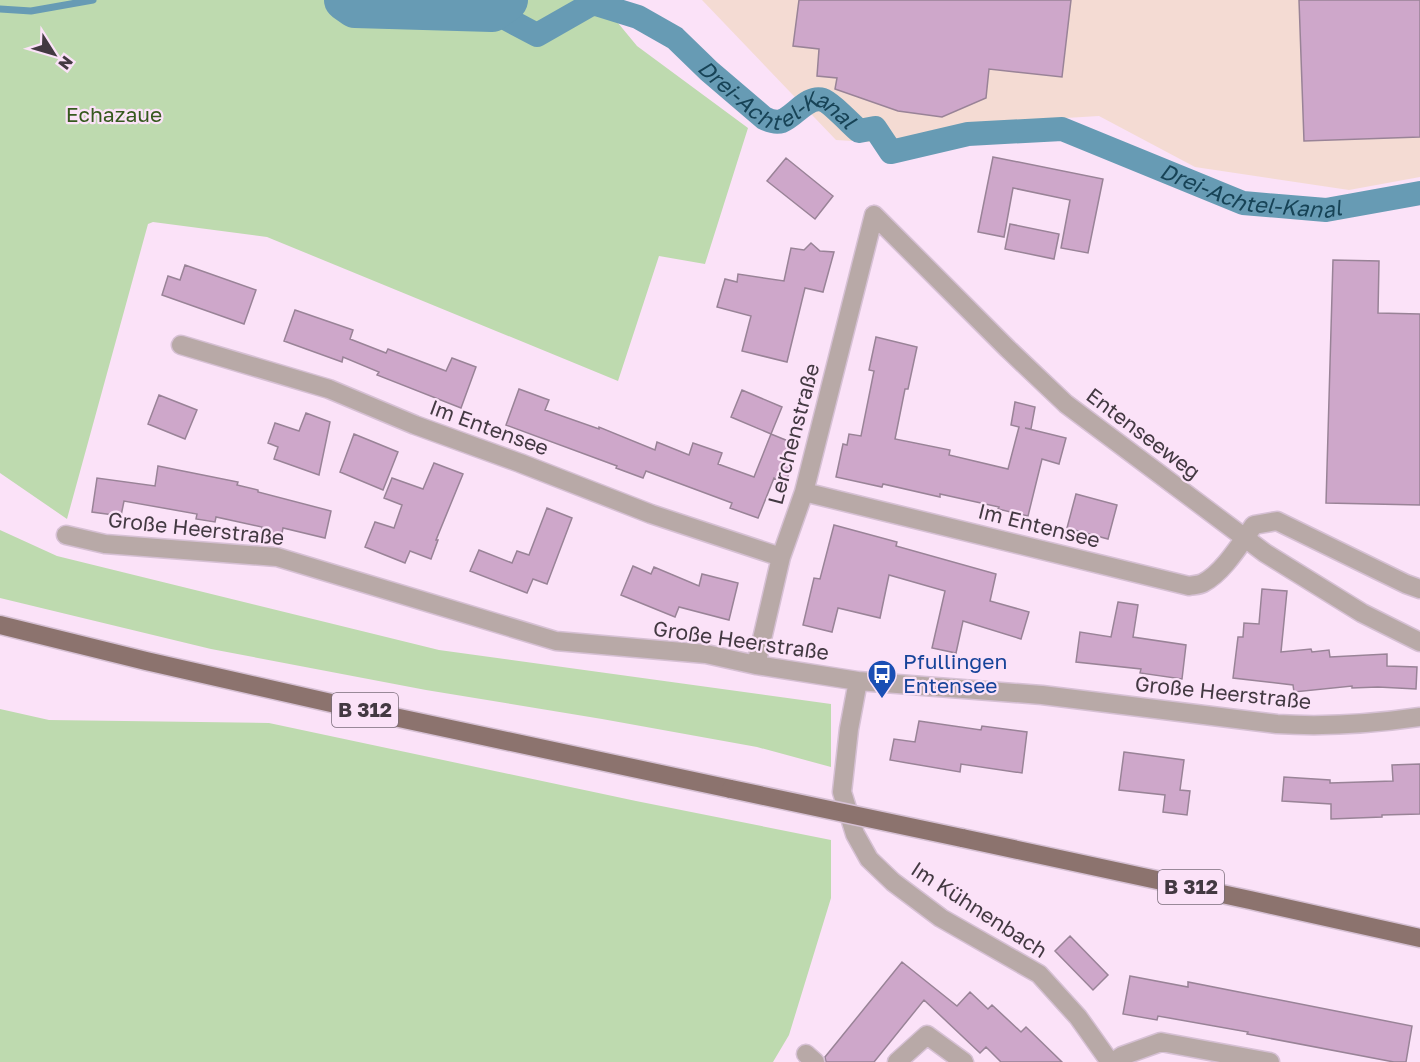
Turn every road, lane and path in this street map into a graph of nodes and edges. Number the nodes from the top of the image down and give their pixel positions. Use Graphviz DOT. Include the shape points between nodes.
graph roads {
  1 [pos="874,215"];
  2 [pos="181,345"];
  3 [pos="804,492"];
  4 [pos="66,535"];
  5 [pos="1245,538"];
  6 [pos="781,557"];
  7 [pos="1420,589"];
  8 [pos="0,626"];
  9 [pos="1420,642"];
  10 [pos="756,664"];
  11 [pos="858,681"];
  12 [pos="1420,717"];
  13 [pos="1420,938"];
  14 [pos="897,1062"];
  15 [pos="964,1062"];
  16 [pos="1111,1062"];
  17 [pos="1270,1062"];
  1 -- 3 [label="street, Lerchenstraße"];
  1 -- 5 [label="street, Entenseeweg" via="1066,404"];
  2 -- 6 [label="street, Im Entensee" via="329,389 651,514"];
  3 -- 5 [label="street, Im Entensee" via="1189,586 1214,576"];
  3 -- 6 [label="street, Lerchenstraße"];
  4 -- 10 [label="street, Große Heerstraße" via="105,544 277,557 556,641 706,654"];
  5 -- 7 [label="street, Im Entensee" via="1254,525 1277,521"];
  5 -- 9 [label="street, Entenseeweg" via="1362,613"];
  6 -- 10 [label="street, Lerchenstraße"];
  8 -- 13 [label="main road, B 312, bridge" via="371,712"];
  10 -- 11 [label="street, Große Heerstraße"];
  11 -- 12 [label="street, Große Heerstraße" via="1041,695 1277,724 1357,724"];
  11 -- 16 [label="street, Im Kühnenbach" via="842,792 855,834 869,859 941,918 1039,974"];
  14 -- 15 [label="street" via="927,1035"];
  16 -- 17 [label="street" via="1161,1042"];
}
